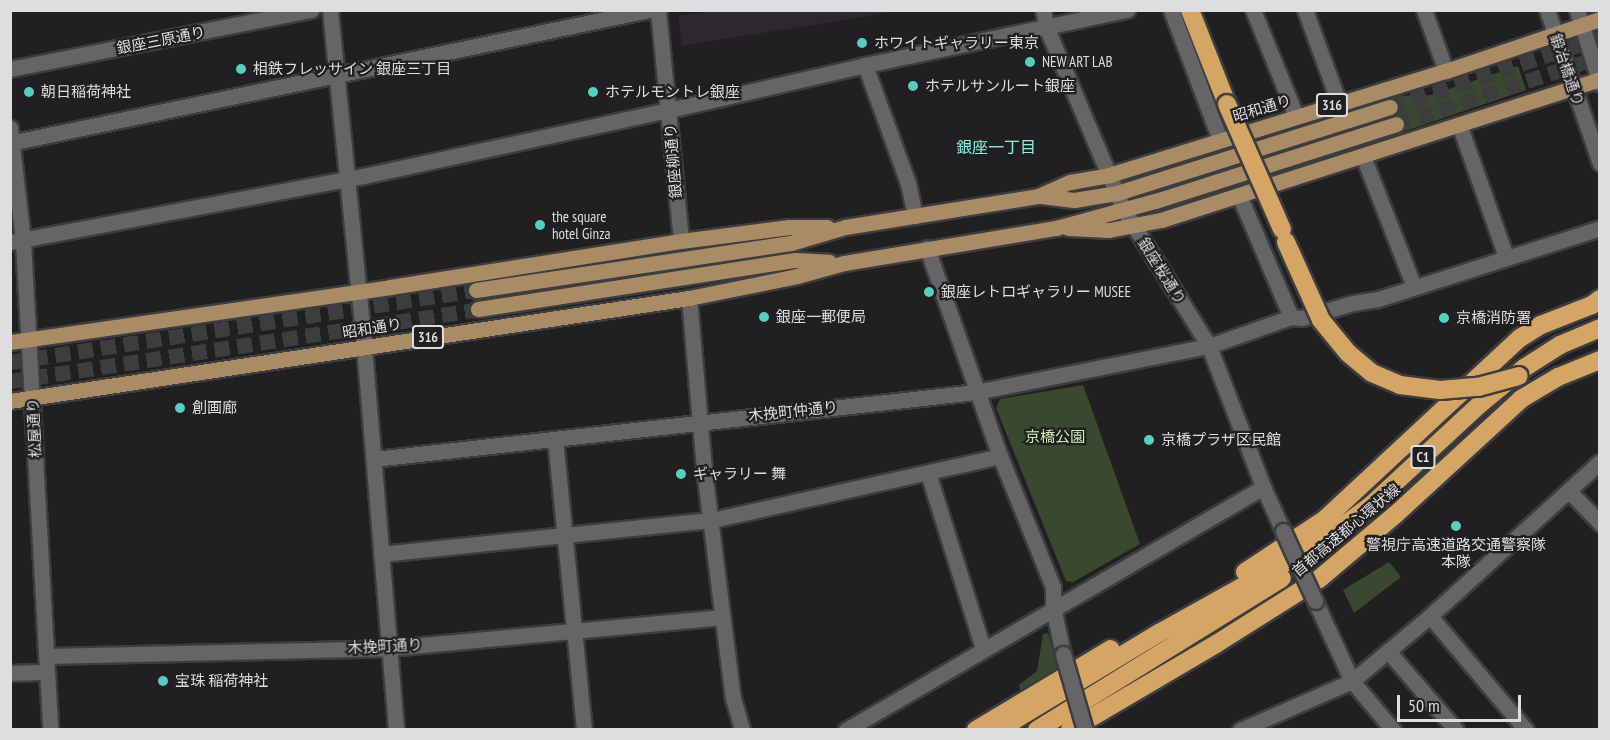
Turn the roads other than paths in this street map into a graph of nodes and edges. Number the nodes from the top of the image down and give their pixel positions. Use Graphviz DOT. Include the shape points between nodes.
graph roads {
  1 [pos="311,10"];
  2 [pos="330,10"];
  3 [pos="649,10"];
  4 [pos="658,10"];
  5 [pos="1043,10"];
  6 [pos="1127,10"];
  7 [pos="1171,10"];
  8 [pos="1190,10"];
  9 [pos="1253,10"];
  10 [pos="1305,10"];
  11 [pos="1424,10"];
  12 [pos="1547,10"];
  13 [pos="1579,18"];
  14 [pos="1599,19"];
  15 [pos="1047,29"];
  16 [pos="1555,34"];
  17 [pos="865,64"];
  18 [pos="10,69"];
  19 [pos="1446,71"];
  20 [pos="337,74"];
  21 [pos="1599,81"];
  22 [pos="1574,88"];
  23 [pos="1339,103"];
  24 [pos="1390,107"];
  25 [pos="669,110"];
  26 [pos="1296,117"];
  27 [pos="1396,124"];
  28 [pos="1459,124"];
  29 [pos="11,138"];
  30 [pos="1220,140"];
  31 [pos="1363,156"];
  32 [pos="1599,163"];
  33 [pos="1108,175"];
  34 [pos="348,179"];
  35 [pos="1117,193"];
  36 [pos="1239,195"];
  37 [pos="1038,196"];
  38 [pos="1124,210"];
  39 [pos="915,216"];
  40 [pos="845,227"];
  41 [pos="1134,227"];
  42 [pos="1056,228"];
  43 [pos="1599,228"];
  44 [pos="17,241"];
  45 [pos="681,241"];
  46 [pos="927,248"];
  47 [pos="1506,257"];
  48 [pos="844,263"];
  49 [pos="1414,287"];
  50 [pos="476,290"];
  51 [pos="357,292"];
  52 [pos="689,298"];
  53 [pos="1599,299"];
  54 [pos="478,309"];
  55 [pos="1291,317"];
  56 [pos="1599,328"];
  57 [pos="28,339"];
  58 [pos="10,342"];
  59 [pos="1209,346"];
  60 [pos="364,347"];
  61 [pos="1599,350"];
  62 [pos="1599,360"];
  63 [pos="976,392"];
  64 [pos="33,397"];
  65 [pos="10,400"];
  66 [pos="698,421"];
  67 [pos="555,439"];
  68 [pos="1000,456"];
  69 [pos="374,459"];
  70 [pos="1599,462"];
  71 [pos="928,473"];
  72 [pos="1263,487"];
  73 [pos="1569,491"];
  74 [pos="712,520"];
  75 [pos="1599,523"];
  76 [pos="565,536"];
  77 [pos="381,554"];
  78 [pos="1299,568"];
  79 [pos="1245,585"];
  80 [pos="1053,607"];
  81 [pos="1431,616"];
  82 [pos="722,617"];
  83 [pos="1154,626"];
  84 [pos="574,631"];
  85 [pos="389,648"];
  86 [pos="983,649"];
  87 [pos="1388,651"];
  88 [pos="46,656"];
  89 [pos="47,672"];
  90 [pos="10,673"];
  91 [pos="1352,681"];
  92 [pos="50,729"];
  93 [pos="396,729"];
  94 [pos="584,729"];
  95 [pos="742,729"];
  96 [pos="846,729"];
  97 [pos="976,729"];
  98 [pos="998,729"];
  99 [pos="1038,729"];
  100 [pos="1070,729"];
  101 [pos="1084,729"];
  102 [pos="1240,729"];
  103 [pos="1393,729"];
  104 [pos="1456,729"];
  105 [pos="1526,729"];
  1 -- 18 [label="street, 銀座三原通り"];
  2 -- 20 [label="street"];
  3 -- 20 [label="street"];
  4 -- 25 [label="street, 銀座柳通り"];
  5 -- 15 [label="street, 銀座桜通り"];
  6 -- 15 [label="street"];
  7 -- 30 [label="street"];
  8 -- 61 [label="highway, bridge" via="1313,306 1329,332 1356,361 1390,382 1440,390 1478,387"];
  9 -- 26 [label="street"];
  10 -- 23 [label="street"];
  11 -- 19 [label="street"];
  12 -- 16 [label="street, 鍛冶橋通り"];
  13 -- 14 [label="main road, 昭和通り / 316"];
  13 -- 16 [label="main road, 昭和通り / 316"];
  13 -- 21 [label="street, 鍛冶橋通り"];
  15 -- 17 [label="street"];
  15 -- 33 [label="street, 銀座桜通り"];
  16 -- 19 [label="main road, 昭和通り / 316"];
  16 -- 22 [label="street, 鍛冶橋通り"];
  17 -- 25 [label="street"];
  17 -- 39 [label="street" via="908,183"];
  19 -- 23 [label="main road, 昭和通り / 316"];
  20 -- 29 [label="street"];
  20 -- 34 [label="street"];
  21 -- 22 [label="main road, 昭和通り / 316"];
  22 -- 28 [label="main road, 昭和通り / 316"];
  22 -- 32 [label="street, 鍛冶橋通り"];
  23 -- 26 [label="main road, 昭和通り / 316"];
  24 -- 35 [label="main road, 昭和通り / 316"];
  25 -- 34 [label="street"];
  25 -- 45 [label="street, 銀座柳通り"];
  26 -- 30 [label="main road, 昭和通り / 316"];
  27 -- 38 [label="main road, 昭和通り / 316"];
  28 -- 31 [label="main road, 昭和通り / 316"];
  28 -- 47 [label="street"];
  29 -- 44 [label="street, 松屋通り"];
  30 -- 33 [label="main road, 昭和通り / 316"];
  31 -- 36 [label="main road, 昭和通り / 316"];
  31 -- 49 [label="street"];
  33 -- 35 [label="street, 銀座桜通り"];
  33 -- 37 [label="main road, 昭和通り / 316" via="1070,182"];
  34 -- 44 [label="street"];
  34 -- 51 [label="street"];
  35 -- 37 [label="main road, 昭和通り / 316" via="1074,200"];
  35 -- 38 [label="street, 銀座桜通り"];
  36 -- 41 [label="main road, 昭和通り / 316"];
  36 -- 55 [label="street"];
  37 -- 39 [label="main road, 昭和通り / 316"];
  38 -- 41 [label="street, 銀座桜通り"];
  38 -- 42 [label="main road, 昭和通り / 316"];
  39 -- 40 [label="main road, 昭和通り / 316"];
  40 -- 45 [label="main road, 昭和通り / 316" via="789,227"];
  40 -- 50 [label="main road, 昭和通り / 316" via="791,243"];
  41 -- 42 [label="main road, 昭和通り / 316"];
  41 -- 59 [label="street, 銀座桜通り"];
  42 -- 46 [label="main road, 昭和通り / 316"];
  43 -- 47 [label="street, 木挽町仲通り"];
  44 -- 57 [label="street, 松屋通り"];
  45 -- 51 [label="main road, 昭和通り / 316"];
  46 -- 48 [label="main road, 昭和通り / 316"];
  46 -- 63 [label="street"];
  47 -- 49 [label="street, 木挽町仲通り"];
  48 -- 52 [label="main road, 昭和通り / 316"];
  48 -- 54 [label="main road, 昭和通り / 316" via="795,260"];
  49 -- 55 [label="street, 木挽町仲通り" via="1302,318"];
  51 -- 57 [label="main road, 昭和通り / 316"];
  51 -- 60 [label="street"];
  52 -- 60 [label="main road, 昭和通り / 316"];
  52 -- 66 [label="street"];
  53 -- 83 [label="highway" via="1520,338 1324,520 1264,561"];
  55 -- 59 [label="street, 木挽町仲通り"];
  56 -- 79 [label="highway, 首都高速都心環状線 / C1" via="1560,345 1524,368 1343,528"];
  57 -- 58 [label="main road, 昭和通り / 316"];
  57 -- 64 [label="street, 松屋通り"];
  59 -- 63 [label="street, 木挽町仲通り"];
  59 -- 72 [label="street, 銀座桜通り"];
  60 -- 64 [label="main road, 昭和通り / 316"];
  60 -- 69 [label="street"];
  62 -- 100 [label="highway, 首都高速都心環状線" via="1558,377 1521,399 1342,560 1275,608"];
  63 -- 66 [label="street, 木挽町仲通り"];
  63 -- 68 [label="street"];
  64 -- 65 [label="main road, 昭和通り / 316"];
  64 -- 88 [label="street, 松屋通り"];
  66 -- 67 [label="street, 木挽町仲通り"];
  66 -- 74 [label="street"];
  67 -- 69 [label="street, 木挽町仲通り"];
  67 -- 76 [label="street"];
  68 -- 71 [label="street"];
  68 -- 80 [label="street" via="1053,587"];
  69 -- 77 [label="street"];
  70 -- 73 [label="street"];
  71 -- 74 [label="street"];
  71 -- 86 [label="street"];
  72 -- 78 [label="street, 銀座桜通り, bridge"];
  72 -- 80 [label="street"];
  73 -- 75 [label="street"];
  73 -- 81 [label="street"];
  74 -- 76 [label="street"];
  74 -- 82 [label="street"];
  76 -- 77 [label="street"];
  76 -- 84 [label="street"];
  77 -- 85 [label="street"];
  78 -- 91 [label="street, 銀座桜通り, bridge"];
  78 -- 99 [label="highway"];
  79 -- 83 [label="highway, 首都高速都心環状線 / C1"];
  79 -- 98 [label="highway, 首都高速都心環状線 / C1"];
  80 -- 86 [label="street"];
  80 -- 101 [label="street, bridge"];
  81 -- 87 [label="street"];
  81 -- 105 [label="street"];
  82 -- 84 [label="street, 木挽町通り"];
  82 -- 95 [label="street" via="733,698"];
  83 -- 97 [label="highway, 首都高速都心環状線 / C1"];
  84 -- 85 [label="street, 木挽町通り"];
  84 -- 94 [label="street"];
  85 -- 88 [label="street, 木挽町通り"];
  85 -- 93 [label="street"];
  86 -- 96 [label="street"];
  87 -- 91 [label="street"];
  87 -- 104 [label="street"];
  88 -- 89 [label="street, 松屋通り"];
  89 -- 90 [label="street"];
  89 -- 92 [label="street, 松屋通り"];
  91 -- 102 [label="street"];
  91 -- 103 [label="street, 銀座桜通り"];
}
